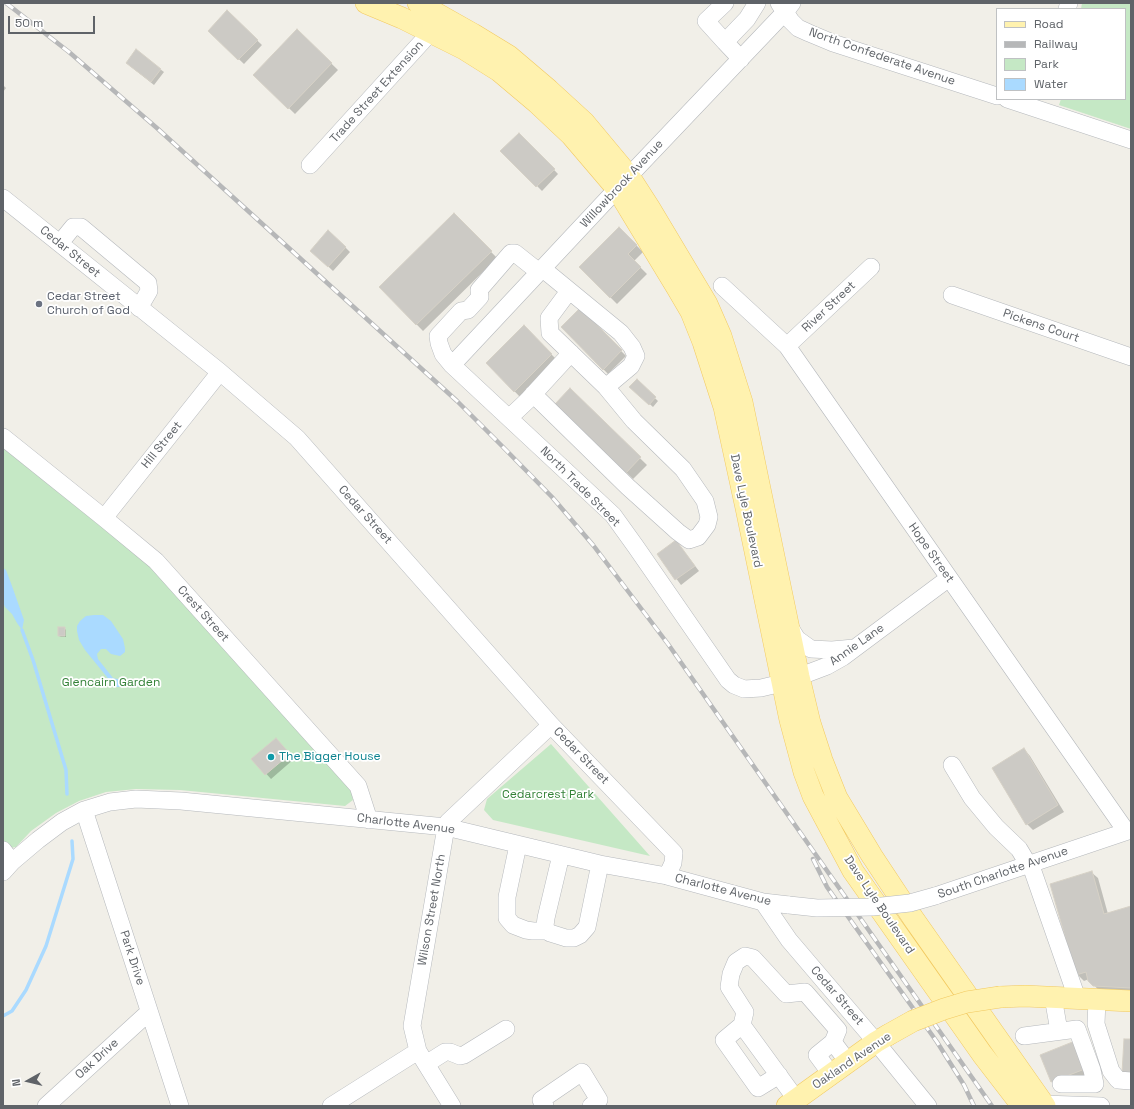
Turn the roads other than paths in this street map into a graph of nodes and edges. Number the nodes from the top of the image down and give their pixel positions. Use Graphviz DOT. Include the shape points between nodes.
graph roads {
  1 [pos="366,3"];
  2 [pos="418,3"];
  3 [pos="725,3"];
  4 [pos="756,3"];
  5 [pos="785,6"];
  6 [pos="438,25"];
  7 [pos="772,26"];
  8 [pos="725,42"];
  9 [pos="741,58"];
  10 [pos="996,96"];
  11 [pos="1013,100"];
  12 [pos="1045,105"];
  13 [pos="1131,140"];
  14 [pos="310,165"];
  15 [pos="623,183"];
  16 [pos="3,198"];
  17 [pos="60,244"];
  18 [pos="871,267"];
  19 [pos="541,271"];
  20 [pos="722,286"];
  21 [pos="569,290"];
  22 [pos="952,295"];
  23 [pos="473,305"];
  24 [pos="139,308"];
  25 [pos="493,322"];
  26 [pos="787,346"];
  27 [pos="572,353"];
  28 [pos="1131,356"];
  29 [pos="452,365"];
  30 [pos="220,372"];
  31 [pos="606,387"];
  32 [pos="534,394"];
  33 [pos="509,418"];
  34 [pos="3,437"];
  35 [pos="104,518"];
  36 [pos="948,578"];
  37 [pos="789,626"];
  38 [pos="854,648"];
  39 [pos="717,664"];
  40 [pos="791,680"];
  41 [pos="551,725"];
  42 [pos="952,765"];
  43 [pos="84,810"];
  44 [pos="370,820"];
  45 [pos="446,827"];
  46 [pos="1129,831"];
  47 [pos="518,844"];
  48 [pos="561,855"];
  49 [pos="6,862"];
  50 [pos="600,864"];
  51 [pos="1029,864"];
  52 [pos="667,876"];
  53 [pos="763,902"];
  54 [pos="873,907"];
  55 [pos="547,930"];
  56 [pos="1053,997"];
  57 [pos="1087,999"];
  58 [pos="1131,1001"];
  59 [pos="149,1012"];
  60 [pos="742,1025"];
  61 [pos="506,1028"];
  62 [pos="1059,1031"];
  63 [pos="1024,1036"];
  64 [pos="882,1038"];
  65 [pos="833,1042"];
  66 [pos="422,1057"];
  67 [pos="848,1062"];
  68 [pos="831,1074"];
  69 [pos="779,1075"];
  70 [pos="1131,1081"];
  71 [pos="1060,1084"];
  72 [pos="1095,1084"];
  73 [pos="791,1103"];
  74 [pos="1044,1105"];
  75 [pos="46,1106"];
  76 [pos="180,1106"];
  77 [pos="331,1106"];
  78 [pos="452,1106"];
  79 [pos="545,1106"];
  80 [pos="591,1106"];
  81 [pos="928,1106"];
  82 [pos="1022,1106"];
  83 [pos="1101,1106"];
  1 -- 6 [label="main road, Dave Lyle Boulevard" via="402,18"];
  2 -- 6 [label="main road, Dave Lyle Boulevard"];
  3 -- 8 [label="street" via="706,21"];
  4 -- 7 [label="street"];
  4 -- 8 [label="street" via="747,19"];
  5 -- 7 [label="street, Willowbrook Avenue"];
  5 -- 10 [label="street, North Confederate Avenue" via="798,28"];
  6 -- 14 [label="street, Trade Street Extension"];
  6 -- 15 [label="main road, Dave Lyle Boulevard" via="464,50 499,71 537,103"];
  7 -- 9 [label="street, Willowbrook Avenue"];
  8 -- 9 [label="street"];
  9 -- 15 [label="street, Willowbrook Avenue"];
  11 -- 12 [label="street"];
  12 -- 13 [label="street"];
  15 -- 19 [label="street, Willowbrook Avenue"];
  15 -- 37 [label="main road, Dave Lyle Boulevard" via="649,207 707,304 721,336 742,402"];
  15 -- 40 [label="main road, Dave Lyle Boulevard" via="691,312 703,342 724,407"];
  16 -- 17 [label="street, Cedar Street"];
  17 -- 24 [label="street, Cedar Street"];
  17 -- 24 [label="street" via="73,228 81,227 148,283 149,291"];
  18 -- 26 [label="street, River Street"];
  19 -- 21 [label="street"];
  19 -- 23 [label="street" via="515,253 511,253 479,290 480,297"];
  19 -- 25 [label="street, Willowbrook Avenue"];
  20 -- 26 [label="street, Hope Street"];
  21 -- 27 [label="street" via="549,318 549,327 550,333"];
  21 -- 31 [label="street" via="621,333 636,356 631,366"];
  22 -- 28 [label="street, Pickens Court"];
  23 -- 25 [label="street"];
  23 -- 29 [label="street, North Trade Street" via="468,310 461,311 438,336 443,354"];
  24 -- 30 [label="street, Cedar Street"];
  25 -- 29 [label="street, Willowbrook Avenue"];
  26 -- 36 [label="street, Hope Street"];
  27 -- 31 [label="street"];
  27 -- 32 [label="street"];
  29 -- 33 [label="street, North Trade Street"];
  30 -- 35 [label="street, Hill Street"];
  30 -- 41 [label="street, Cedar Street" via="297,438"];
  31 -- 32 [label="street" via="634,420 683,469 705,501 709,517 707,525 698,537 689,540 678,532 628,487"];
  32 -- 33 [label="street"];
  33 -- 39 [label="street, North Trade Street" via="613,515"];
  34 -- 35 [label="street, Crest Street"];
  35 -- 44 [label="street, Crest Street" via="156,561 358,786"];
  36 -- 38 [label="street, Annie Lane"];
  36 -- 46 [label="street, Hope Street"];
  37 -- 38 [label="street" via="797,639 811,649"];
  37 -- 40 [label="main road, Dave Lyle Boulevard"];
  38 -- 40 [label="street, Annie Lane" via="827,666"];
  39 -- 40 [label="street, Annie Lane" via="728,680 744,689 761,688"];
  40 -- 74 [label="main road, Dave Lyle Boulevard" via="810,723 837,798 913,918"];
  40 -- 82 [label="main road, Dave Lyle Boulevard" via="790,720 804,772 816,802 853,871 982,1054"];
  41 -- 45 [label="street" via="448,822"];
  41 -- 52 [label="street, Cedar Street" via="674,853"];
  42 -- 51 [label="street" via="972,798 996,827 1019,849"];
  43 -- 44 [label="street, Charlotte Avenue" via="110,802 136,799 181,801"];
  43 -- 49 [label="street, Charlotte Avenue" via="62,822"];
  43 -- 59 [label="street, Park Drive"];
  44 -- 45 [label="street, Charlotte Avenue"];
  45 -- 47 [label="street, Charlotte Avenue"];
  45 -- 66 [label="street, Wilson Street North" via="412,1026"];
  46 -- 51 [label="street, South Charlotte Avenue"];
  47 -- 48 [label="street, Charlotte Avenue"];
  47 -- 55 [label="street" via="507,897 508,918 513,925 526,930"];
  48 -- 50 [label="street, Charlotte Avenue"];
  48 -- 55 [label="street" via="546,918"];
  50 -- 52 [label="street, Charlotte Avenue"];
  50 -- 55 [label="street" via="584,931 574,938 566,938"];
  51 -- 54 [label="street, South Charlotte Avenue, bridge" via="910,903"];
  51 -- 57 [label="street"];
  52 -- 53 [label="street, Charlotte Avenue"];
  53 -- 54 [label="street, Charlotte Avenue, bridge" via="817,908"];
  53 -- 64 [label="street, Cedar Street" via="789,940"];
  56 -- 57 [label="main road, Oakland Avenue"];
  56 -- 62 [label="street"];
  56 -- 64 [label="main road, Oakland Avenue, bridge" via="1000,997 967,1002 913,1021"];
  57 -- 58 [label="main road, Oakland Avenue"];
  57 -- 70 [label="street" via="1111,1071 1118,1080"];
  59 -- 75 [label="street, Oak Drive"];
  59 -- 76 [label="street, Park Drive"];
  60 -- 65 [label="street" via="746,1012 729,987 736,962 745,956 753,958 786,994 805,992 838,1030"];
  60 -- 69 [label="street"];
  60 -- 69 [label="street" via="724,1040 758,1088"];
  61 -- 66 [label="street" via="464,1056 447,1052"];
  62 -- 63 [label="street"];
  62 -- 72 [label="street" via="1077,1029"];
  64 -- 67 [label="main road, Oakland Avenue"];
  64 -- 81 [label="street, Cedar Street"];
  65 -- 67 [label="street"];
  65 -- 68 [label="street" via="817,1055"];
  66 -- 77 [label="street"];
  66 -- 78 [label="street, Wilson Street North"];
  67 -- 68 [label="main road, Oakland Avenue"];
  68 -- 73 [label="main road, Oakland Avenue"];
  69 -- 73 [label="street"];
  71 -- 72 [label="street"];
  72 -- 83 [label="street"];
  74 -- 83 [label="street"];
  79 -- 80 [label="street" via="541,1100 582,1072 599,1100"];
}
